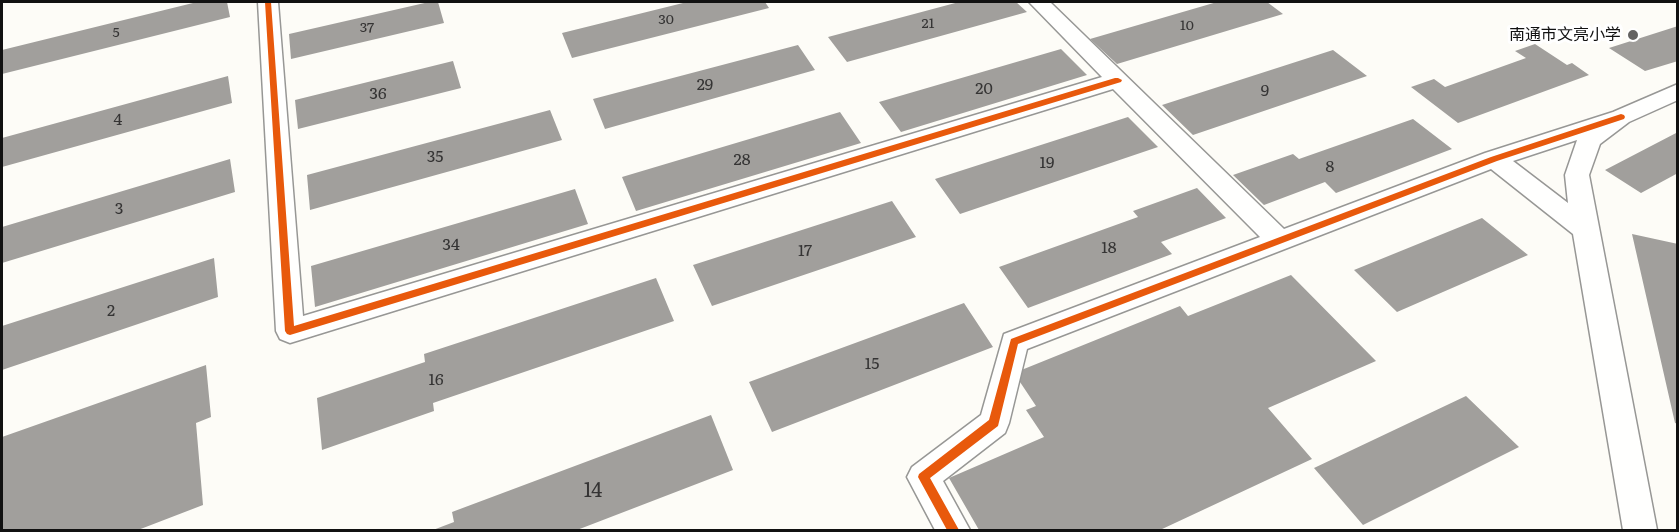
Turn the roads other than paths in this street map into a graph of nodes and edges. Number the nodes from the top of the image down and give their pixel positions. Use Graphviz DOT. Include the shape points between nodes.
graph roads {
  1 [pos="268,2"];
  2 [pos="1039,2"];
  3 [pos="1118,80"];
  4 [pos="1677,91"];
  5 [pos="1621,117"];
  6 [pos="1494,159"];
  7 [pos="1585,230"];
  8 [pos="1280,241"];
  9 [pos="953,531"];
  10 [pos="1640,531"];
  1 -- 3 [label="street" via="290,331"];
  2 -- 3 [label="street"];
  3 -- 8 [label="street"];
  4 -- 5 [label="street"];
  5 -- 6 [label="street"];
  5 -- 7 [label="street" via="1589,140 1578,175"];
  6 -- 7 [label="street"];
  6 -- 8 [label="street"];
  7 -- 10 [label="street"];
  8 -- 9 [label="street" via="1014,342 994,423 923,477"];
}
